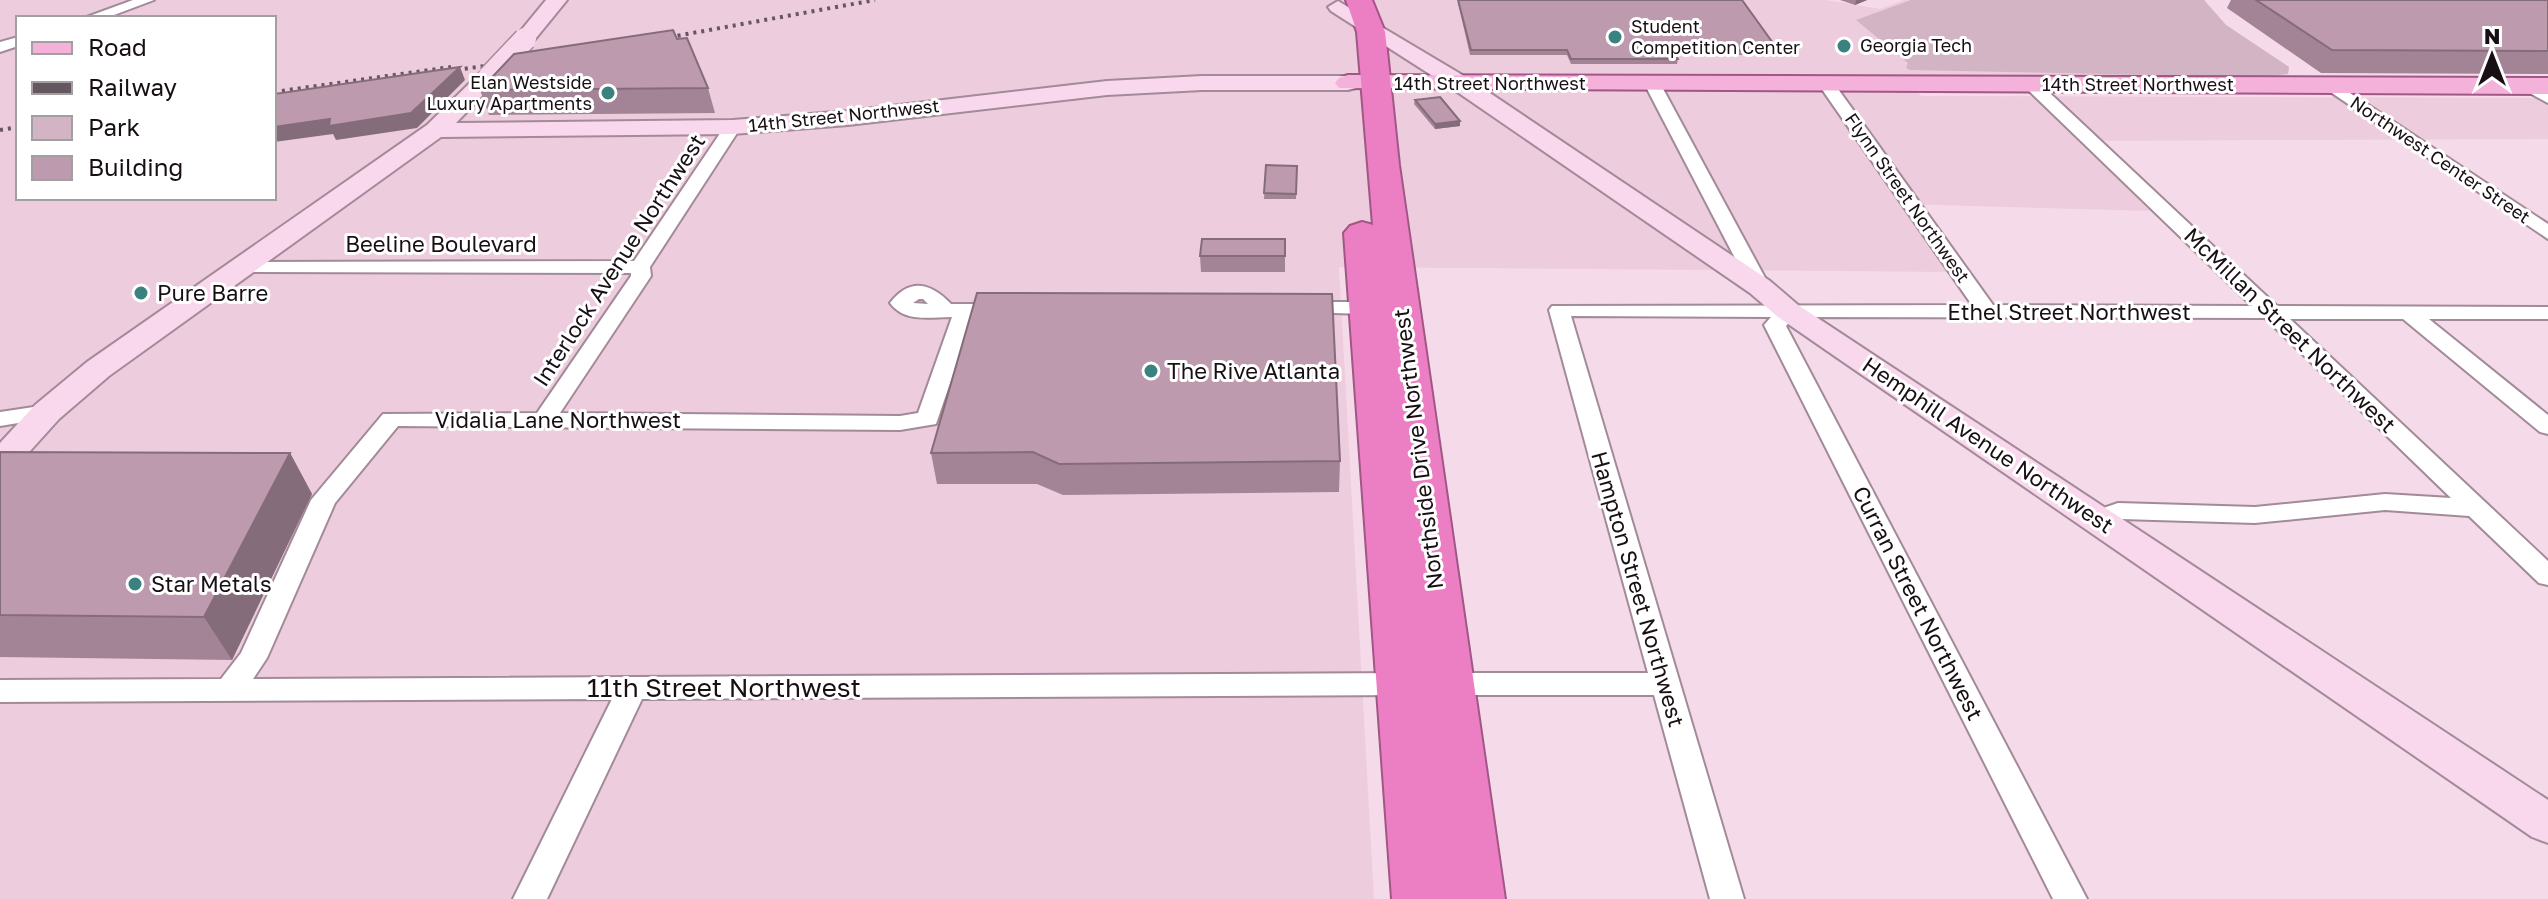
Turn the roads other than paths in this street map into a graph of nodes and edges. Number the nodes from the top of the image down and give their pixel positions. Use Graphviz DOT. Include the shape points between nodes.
graph roads {
  1 [pos="147,0"];
  2 [pos="557,0"];
  3 [pos="1352,6"];
  4 [pos="97,16"];
  5 [pos="1362,83"];
  6 [pos="1461,84"];
  7 [pos="1653,85"];
  8 [pos="1827,85"];
  9 [pos="2032,85"];
  10 [pos="2332,86"];
  11 [pos="2541,90"];
  12 [pos="733,127"];
  13 [pos="435,130"];
  14 [pos="2548,233"];
  15 [pos="241,266"];
  16 [pos="640,267"];
  17 [pos="1760,287"];
  18 [pos="1284,308"];
  19 [pos="1370,308"];
  20 [pos="996,310"];
  21 [pos="1590,310"];
  22 [pos="1788,311"];
  23 [pos="1987,312"];
  24 [pos="2271,312"];
  25 [pos="2408,312"];
  26 [pos="2548,313"];
  27 [pos="47,412"];
  28 [pos="0,419"];
  29 [pos="545,419"];
  30 [pos="1415,424"];
  31 [pos="2548,427"];
  32 [pos="0,463"];
  33 [pos="2476,508"];
  34 [pos="2098,519"];
  35 [pos="2548,576"];
  36 [pos="1425,684"];
  37 [pos="1665,684"];
  38 [pos="632,689"];
  39 [pos="229,690"];
  40 [pos="0,691"];
  41 [pos="2548,824"];
  42 [pos="530,899"];
  43 [pos="1423,899"];
  44 [pos="1474,899"];
  45 [pos="1727,899"];
  46 [pos="2070,899"];
  1 -- 4 [label="street"];
  2 -- 13 [label="street, bridge"];
  3 -- 5 [label="highway, Northside Drive Northwest"];
  3 -- 5 [label="highway, Northside Drive Northwest" via="1343,45"];
  3 -- 6 [label="street, Hemphill Avenue Northwest" via="1416,58"];
  5 -- 6 [label="main road, 14th Street Northwest"];
  5 -- 12 [label="street, 14th Street Northwest" via="1107,88"];
  5 -- 19 [label="highway, Northside Drive Northwest"];
  5 -- 30 [label="highway, Northside Drive Northwest" via="1385,176"];
  6 -- 7 [label="main road, 14th Street Northwest"];
  6 -- 17 [label="street, Hemphill Avenue Northwest"];
  7 -- 8 [label="main road, 14th Street Northwest"];
  7 -- 17 [label="street"];
  8 -- 9 [label="main road, 14th Street Northwest"];
  8 -- 23 [label="street, Flynn Street Northwest"];
  9 -- 10 [label="main road, 14th Street Northwest"];
  9 -- 24 [label="street, McMillan Street Northwest"];
  10 -- 11 [label="main road, 14th Street Northwest"];
  10 -- 14 [label="street, Northwest Center Street"];
  12 -- 13 [label="street, 14th Street Northwest"];
  12 -- 16 [label="street, Interlock Avenue Northwest"];
  13 -- 15 [label="street"];
  15 -- 16 [label="street, Beeline Boulevard"];
  15 -- 27 [label="street"];
  16 -- 29 [label="street, Interlock Avenue Northwest" via="641,276"];
  17 -- 22 [label="street, Hemphill Avenue Northwest"];
  18 -- 19 [label="street"];
  19 -- 30 [label="highway" via="1390,328 1396,390"];
  19 -- 36 [label="highway, Northside Drive Northwest"];
  20 -- 29 [label="street, Vidalia Lane Northwest" via="955,310 928,419"];
  21 -- 22 [label="street, Ethel Street Northwest"];
  21 -- 37 [label="street, Hampton Street Northwest" via="1559,310"];
  22 -- 23 [label="street, Ethel Street Northwest"];
  22 -- 34 [label="street, Hemphill Avenue Northwest"];
  22 -- 46 [label="street, Curran Street Northwest" via="1775,325"];
  23 -- 24 [label="street, Ethel Street Northwest"];
  24 -- 25 [label="street, Ethel Street Northwest"];
  24 -- 33 [label="street, McMillan Street Northwest"];
  25 -- 26 [label="street, Ethel Street Northwest"];
  25 -- 31 [label="street"];
  27 -- 28 [label="street"];
  27 -- 32 [label="street"];
  29 -- 39 [label="street, Vidalia Lane Northwest" via="391,419 324,500 253,658"];
  30 -- 36 [label="highway, Northside Drive Northwest"];
  33 -- 34 [label="street" via="2385,502 2255,515 2118,511"];
  33 -- 35 [label="street, McMillan Street Northwest"];
  34 -- 41 [label="street, Hemphill Avenue Northwest"];
  36 -- 37 [label="street, 11th Street Northwest"];
  36 -- 38 [label="street, 11th Street Northwest"];
  36 -- 43 [label="highway, Northside Drive Northwest"];
  36 -- 44 [label="highway, Northside Drive Northwest"];
  37 -- 45 [label="street, Hampton Street Northwest"];
  38 -- 39 [label="street, 11th Street Northwest"];
  38 -- 42 [label="street"];
  39 -- 40 [label="street, 11th Street Northwest"];
}
